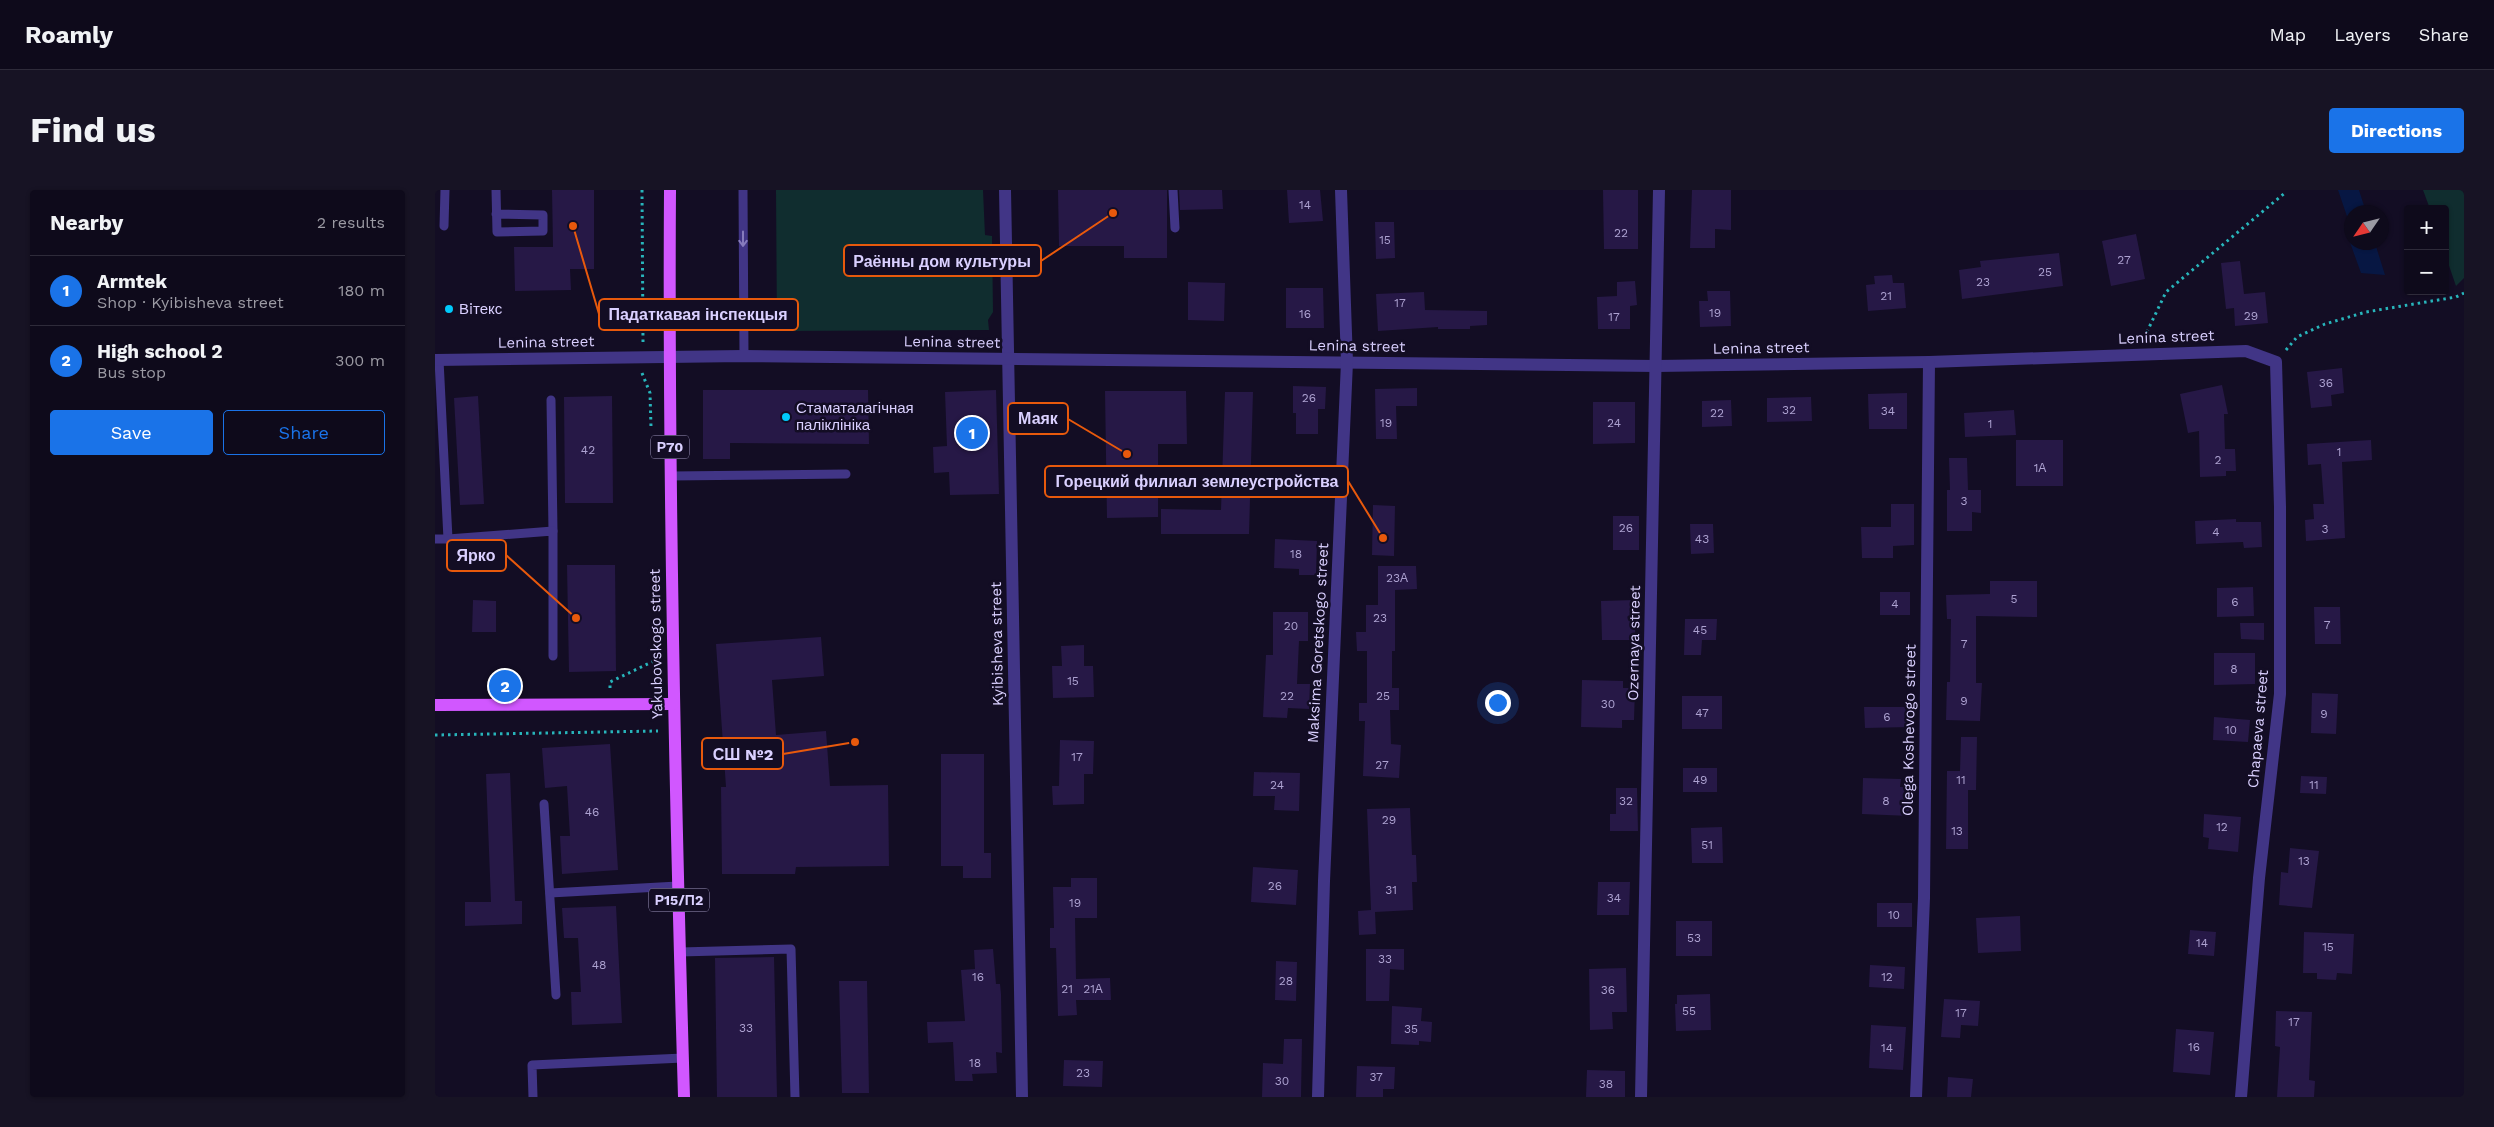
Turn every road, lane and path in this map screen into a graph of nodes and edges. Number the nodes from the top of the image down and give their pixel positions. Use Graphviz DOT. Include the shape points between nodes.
graph roads {
  1 [pos="445,190"];
  2 [pos="496,190"];
  3 [pos="642,190"];
  4 [pos="670,190"];
  5 [pos="743,190"];
  6 [pos="1005,190"];
  7 [pos="1173,190"];
  8 [pos="1341,190"];
  9 [pos="1659,190"];
  10 [pos="2286,192"];
  11 [pos="497,214"];
  12 [pos="444,226"];
  13 [pos="1175,228"];
  14 [pos="2464,293"];
  15 [pos="2136,355"];
  16 [pos="744,356"];
  17 [pos="643,357"];
  18 [pos="669,357"];
  19 [pos="1008,359"];
  20 [pos="437,360"];
  21 [pos="1347,362"];
  22 [pos="1929,362"];
  23 [pos="2276,362"];
  24 [pos="1656,366"];
  25 [pos="551,400"];
  26 [pos="651,432"];
  27 [pos="846,474"];
  28 [pos="671,476"];
  29 [pos="553,531"];
  30 [pos="448,539"];
  31 [pos="435,540"];
  32 [pos="553,656"];
  33 [pos="660,658"];
  34 [pos="610,682"];
  35 [pos="673,704"];
  36 [pos="435,705"];
  37 [pos="674,731"];
  38 [pos="435,735"];
  39 [pos="544,804"];
  40 [pos="678,886"];
  41 [pos="549,893"];
  42 [pos="680,952"];
  43 [pos="556,995"];
  44 [pos="683,1058"];
  45 [pos="533,1097"];
  46 [pos="684,1097"];
  47 [pos="795,1097"];
  48 [pos="1023,1097"];
  49 [pos="1318,1097"];
  50 [pos="1641,1097"];
  51 [pos="1916,1097"];
  52 [pos="2241,1097"];
  1 -- 12 [label="lane"];
  2 -- 11 [label="lane"];
  3 -- 17 [label="path"];
  4 -- 18 [label="main road, Yakubovskogo street / Р70"];
  5 -- 16 [label="lane, one-way"];
  6 -- 19 [label="street, Kyibisheva street"];
  7 -- 13 [label="lane"];
  8 -- 21 [label="street, Maksima Goretskogo street"];
  9 -- 24 [label="street, Ozernaya street"];
  10 -- 15 [label="path" via="2166,292"];
  11 -- 11 [label="lane" via="497,232 543,231 543,214"];
  14 -- 23 [label="path" via="2366,312 2325,324 2297,337"];
  15 -- 22 [label="street, Lenina street"];
  15 -- 23 [label="street, Lenina street" via="2246,351"];
  16 -- 18 [label="street, Lenina street"];
  16 -- 19 [label="street, Lenina street"];
  17 -- 18 [label="street, Lenina street"];
  17 -- 20 [label="street, Lenina street"];
  17 -- 26 [label="path" via="641,376 650,393"];
  18 -- 28 [label="main road, Yakubovskogo street / Р70"];
  19 -- 21 [label="street, Lenina street"];
  19 -- 48 [label="street, Kyibisheva street"];
  20 -- 30 [label="lane"];
  21 -- 24 [label="street, Lenina street"];
  21 -- 49 [label="street, Maksima Goretskogo street" via="1324,880"];
  22 -- 24 [label="street, Lenina street"];
  22 -- 51 [label="street, Olega Koshevogo street" via="1924,898"];
  23 -- 52 [label="street, Chapaeva street" via="2280,694 2259,878"];
  24 -- 50 [label="street, Ozernaya street"];
  25 -- 29 [label="lane"];
  27 -- 28 [label="lane"];
  28 -- 35 [label="main road, Yakubovskogo street / Р70"];
  29 -- 30 [label="lane"];
  29 -- 32 [label="lane"];
  30 -- 31 [label="lane"];
  33 -- 34 [label="path"];
  35 -- 36 [label="main road"];
  35 -- 37 [label="main road, Yakubovskogo street / Р15/П2"];
  37 -- 38 [label="path"];
  37 -- 40 [label="main road, Yakubovskogo street / Р15/П2"];
  39 -- 41 [label="lane"];
  40 -- 41 [label="lane"];
  40 -- 42 [label="main road, Yakubovskogo street / Р15/П2"];
  41 -- 43 [label="lane"];
  42 -- 44 [label="main road, Yakubovskogo street / Р15/П2"];
  42 -- 47 [label="lane" via="791,949"];
  44 -- 45 [label="lane" via="532,1065"];
  44 -- 46 [label="main road, Yakubovskogo street / Р15/П2"];
}
